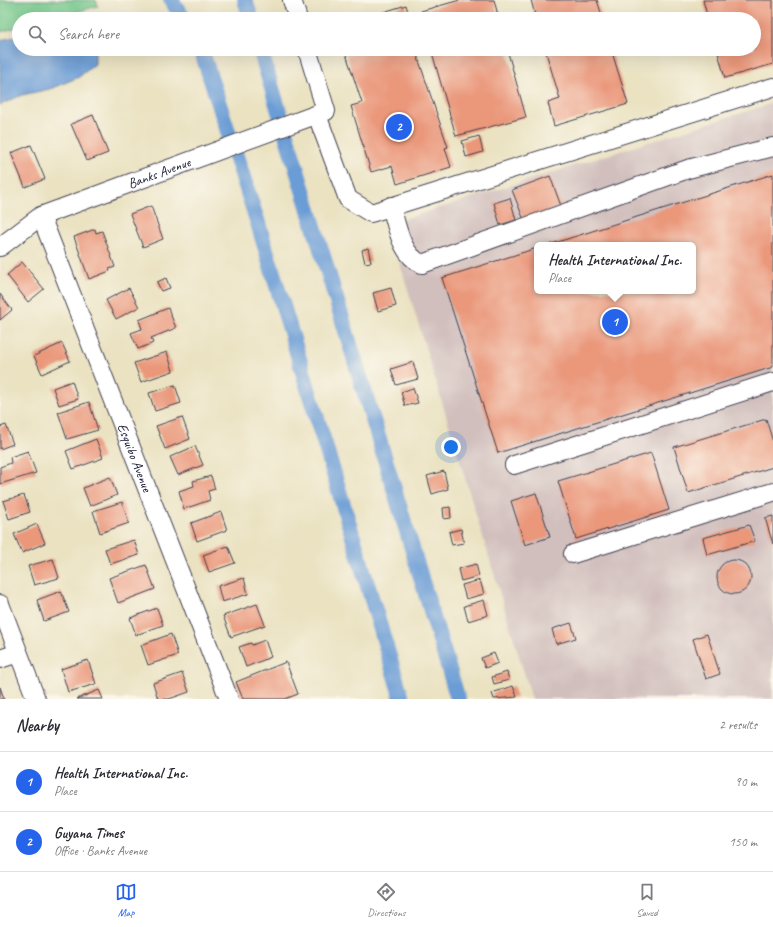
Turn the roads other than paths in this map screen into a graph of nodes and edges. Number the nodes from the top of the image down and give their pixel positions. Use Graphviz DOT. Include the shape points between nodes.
graph roads {
  1 [pos="292,0"];
  2 [pos="296,12"];
  3 [pos="309,56"];
  4 [pos="773,87"];
  5 [pos="322,113"];
  6 [pos="773,147"];
  7 [pos="391,206"];
  8 [pos="41,216"];
  9 [pos="0,247"];
  10 [pos="773,382"];
  11 [pos="514,465"];
  12 [pos="773,492"];
  13 [pos="573,554"];
  14 [pos="0,604"];
  15 [pos="18,653"];
  16 [pos="0,659"];
  17 [pos="36,699"];
  18 [pos="229,699"];
  1 -- 2 [label="street"];
  3 -- 5 [label="street"];
  4 -- 7 [label="street"];
  5 -- 7 [label="street" via="348,198 371,212"];
  5 -- 8 [label="street, Banks Avenue"];
  6 -- 7 [label="street" via="688,169 422,264 414,261 403,246"];
  8 -- 9 [label="street, Banks Avenue"];
  8 -- 18 [label="street, Esquibo Avenue"];
  10 -- 11 [label="street"];
  12 -- 13 [label="street"];
  14 -- 15 [label="street"];
  15 -- 16 [label="street"];
  15 -- 17 [label="street"];
}
